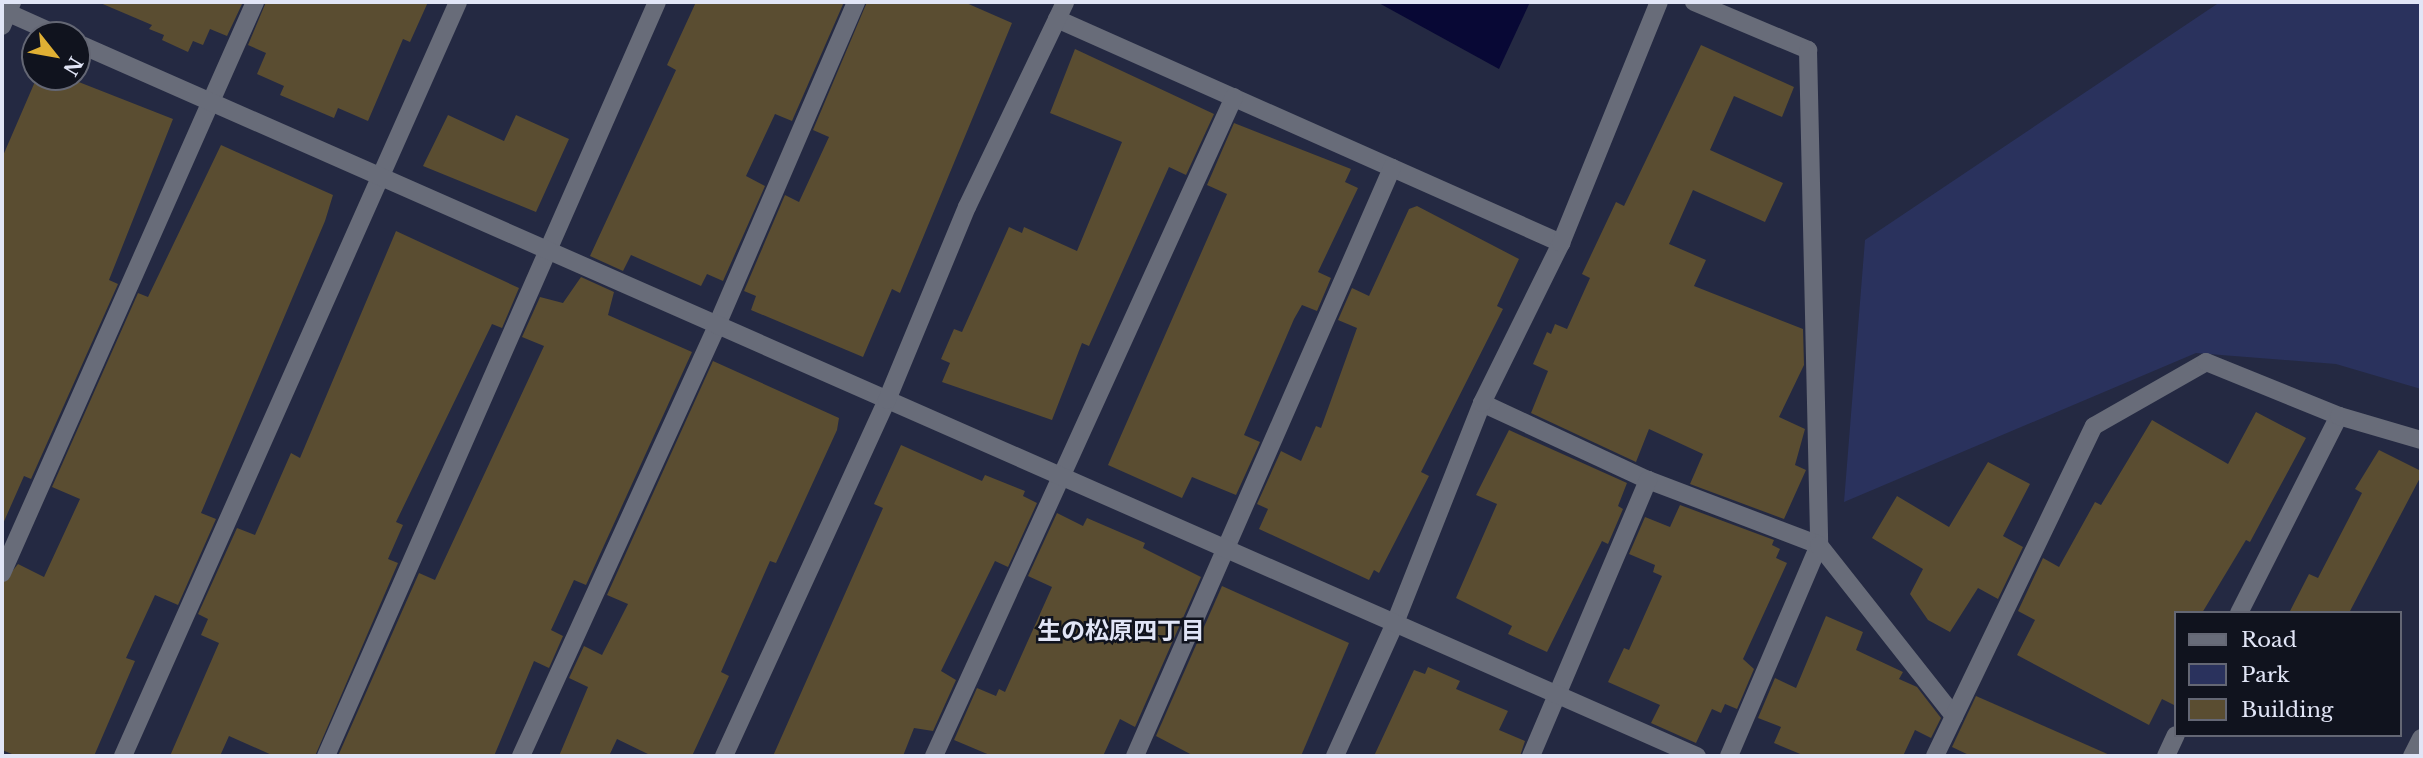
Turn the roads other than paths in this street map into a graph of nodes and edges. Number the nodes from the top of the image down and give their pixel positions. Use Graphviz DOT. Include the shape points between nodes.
graph roads {
  1 [pos="255,2"];
  2 [pos="458,2"];
  3 [pos="657,2"];
  4 [pos="856,2"];
  5 [pos="1659,2"];
  6 [pos="1695,2"];
  7 [pos="1061,10"];
  8 [pos="6,13"];
  9 [pos="25,21"];
  10 [pos="91,49"];
  11 [pos="1234,97"];
  12 [pos="211,102"];
  13 [pos="1392,169"];
  14 [pos="381,177"];
  15 [pos="1561,243"];
  16 [pos="548,251"];
  17 [pos="717,325"];
  18 [pos="887,400"];
  19 [pos="1482,403"];
  20 [pos="2339,416"];
  21 [pos="2421,440"];
  22 [pos="1060,476"];
  23 [pos="1648,480"];
  24 [pos="1819,545"];
  25 [pos="1229,550"];
  26 [pos="2,573"];
  27 [pos="2240,611"];
  28 [pos="1395,623"];
  29 [pos="1558,695"];
  30 [pos="1954,716"];
  31 [pos="2175,737"];
  32 [pos="2421,738"];
  33 [pos="123,756"];
  34 [pos="326,756"];
  35 [pos="520,756"];
  36 [pos="724,756"];
  37 [pos="934,756"];
  38 [pos="1135,756"];
  39 [pos="1335,756"];
  40 [pos="1531,756"];
  41 [pos="1697,756"];
  42 [pos="1729,756"];
  43 [pos="1935,756"];
  44 [pos="2166,756"];
  45 [pos="2412,756"];
  1 -- 12 [label="street"];
  2 -- 14 [label="street"];
  3 -- 16 [label="street"];
  4 -- 17 [label="street"];
  5 -- 15 [label="street"];
  6 -- 24 [label="street" via="1808,50"];
  7 -- 11 [label="street"];
  7 -- 18 [label="street" via="967,207"];
  8 -- 9 [label="street"];
  10 -- 12 [label="street"];
  11 -- 13 [label="street"];
  11 -- 22 [label="street"];
  12 -- 14 [label="street"];
  12 -- 26 [label="street"];
  13 -- 15 [label="street"];
  13 -- 25 [label="street"];
  14 -- 16 [label="street"];
  14 -- 33 [label="street"];
  15 -- 19 [label="street"];
  16 -- 17 [label="street"];
  16 -- 34 [label="street"];
  17 -- 18 [label="street"];
  17 -- 35 [label="street"];
  18 -- 22 [label="street"];
  18 -- 36 [label="street"];
  19 -- 23 [label="street"];
  19 -- 28 [label="street"];
  20 -- 21 [label="street"];
  20 -- 27 [label="street"];
  20 -- 30 [label="street" via="2206,362 2094,426"];
  22 -- 25 [label="street"];
  22 -- 37 [label="street"];
  23 -- 24 [label="street"];
  23 -- 29 [label="street"];
  24 -- 30 [label="street"];
  24 -- 42 [label="street"];
  25 -- 28 [label="street"];
  25 -- 38 [label="street"];
  28 -- 29 [label="street"];
  28 -- 39 [label="street"];
  29 -- 40 [label="street"];
  29 -- 41 [label="street"];
  30 -- 43 [label="street"];
  31 -- 44 [label="street"];
  32 -- 45 [label="street"];
}
